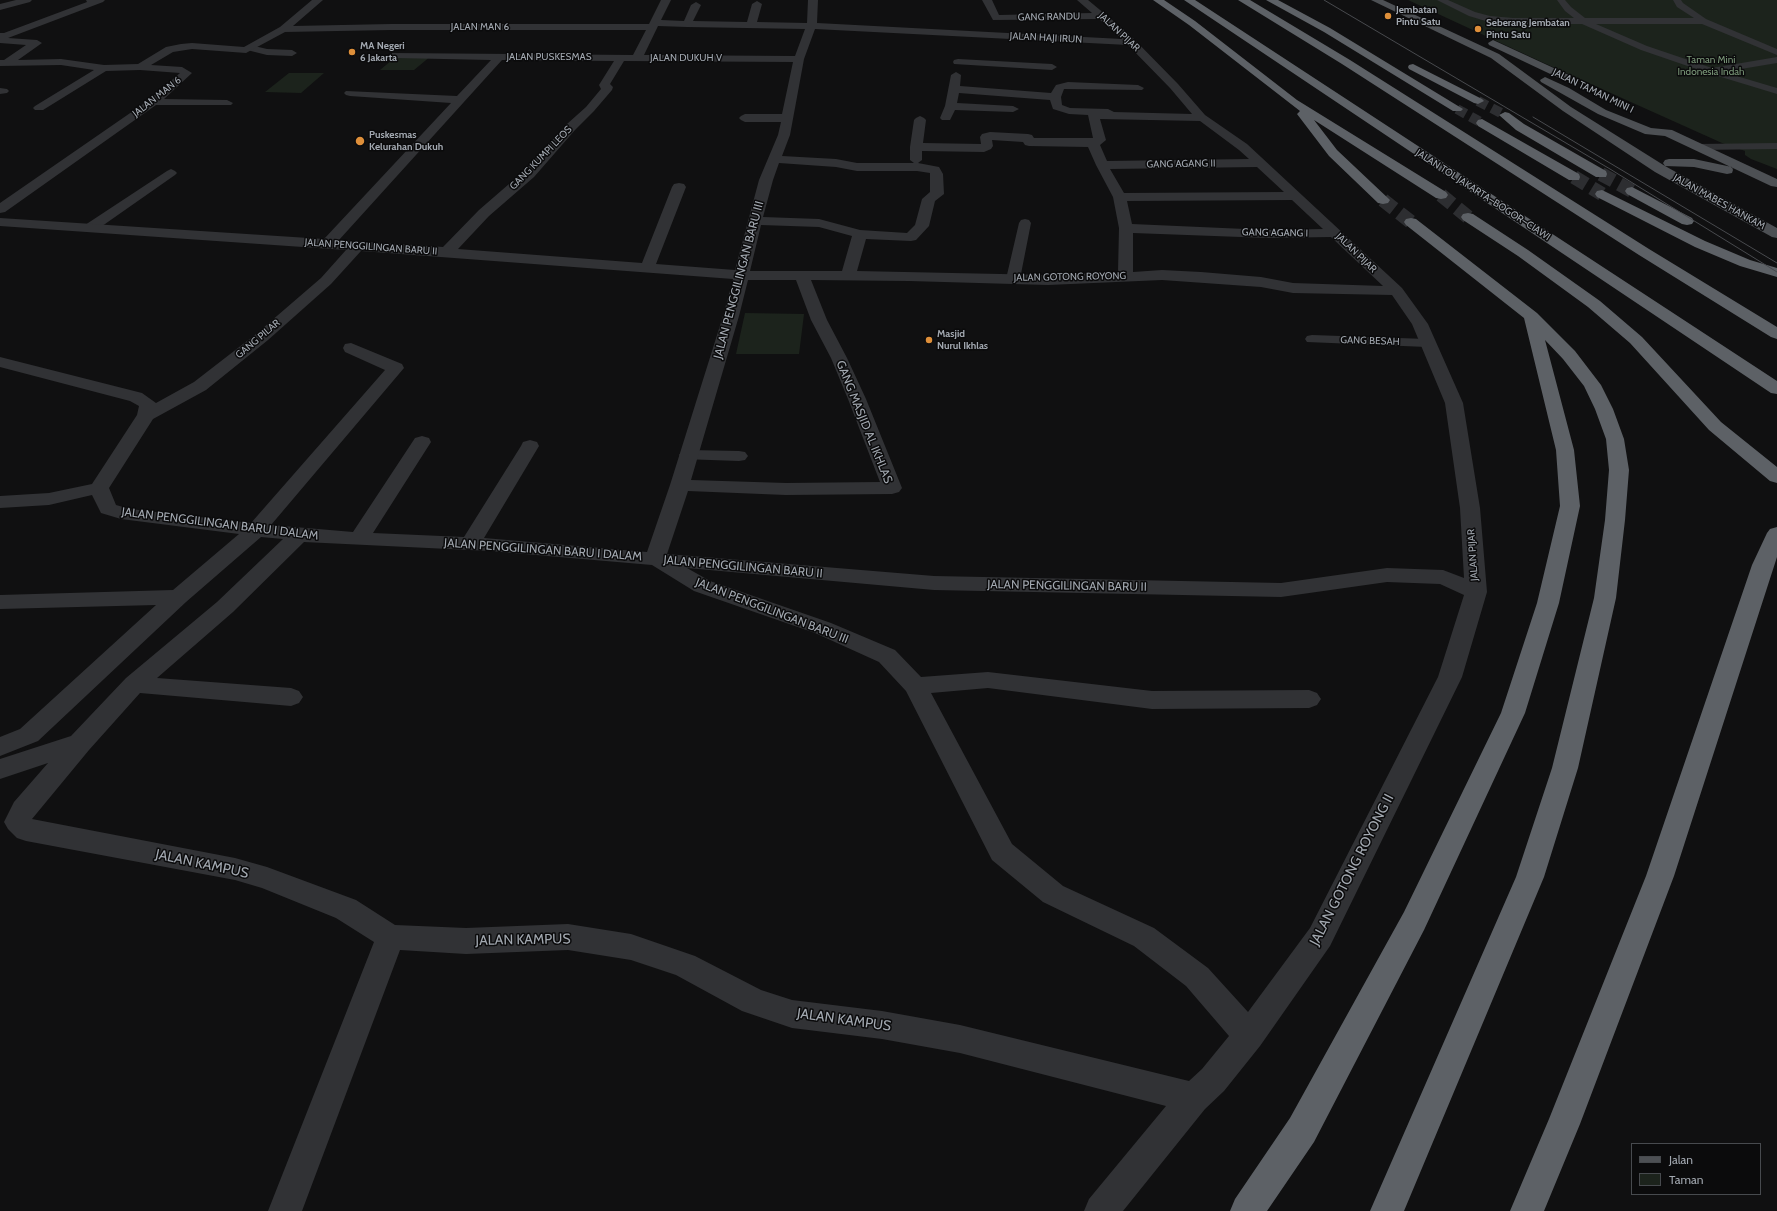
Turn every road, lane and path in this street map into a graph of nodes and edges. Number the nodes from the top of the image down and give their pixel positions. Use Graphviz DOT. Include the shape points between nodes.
graph roads {
  1 [pos="27,0"];
  2 [pos="91,0"];
  3 [pos="318,0"];
  4 [pos="666,0"];
  5 [pos="813,0"];
  6 [pos="987,0"];
  7 [pos="1082,0"];
  8 [pos="1158,0"];
  9 [pos="1189,0"];
  10 [pos="1243,0"];
  11 [pos="1271,0"];
  12 [pos="1288,0"];
  13 [pos="1376,0"];
  14 [pos="1442,0"];
  15 [pos="1561,0"];
  16 [pos="1677,0"];
  17 [pos="757,4"];
  18 [pos="696,5"];
  19 [pos="0,7"];
  20 [pos="1102,16"];
  21 [pos="996,18"];
  22 [pos="1583,21"];
  23 [pos="1703,21"];
  24 [pos="687,24"];
  25 [pos="654,25"];
  26 [pos="751,25"];
  27 [pos="810,26"];
  28 [pos="283,29"];
  29 [pos="994,35"];
  30 [pos="2,36"];
  31 [pos="1485,39"];
  32 [pos="960,42"];
  33 [pos="1130,42"];
  34 [pos="1374,46"];
  35 [pos="250,48"];
  36 [pos="1777,52"];
  37 [pos="292,53"];
  38 [pos="396,55"];
  39 [pos="1495,56"];
  40 [pos="499,57"];
  41 [pos="621,58"];
  42 [pos="637,58"];
  43 [pos="799,59"];
  44 [pos="1777,60"];
  45 [pos="1402,61"];
  46 [pos="958,62"];
  47 [pos="2,64"];
  48 [pos="140,67"];
  49 [pos="1052,67"];
  50 [pos="104,68"];
  51 [pos="1711,71"];
  52 [pos="1577,83"];
  53 [pos="1138,88"];
  54 [pos="955,89"];
  55 [pos="1777,91"];
  56 [pos="350,93"];
  57 [pos="1055,98"];
  58 [pos="460,100"];
  59 [pos="1478,101"];
  60 [pos="153,102"];
  61 [pos="1293,102"];
  62 [pos="227,103"];
  63 [pos="951,106"];
  64 [pos="39,108"];
  65 [pos="1013,109"];
  66 [pos="1457,109"];
  67 [pos="1505,115"];
  68 [pos="1202,117"];
  69 [pos="745,118"];
  70 [pos="787,118"];
  71 [pos="946,118"];
  72 [pos="920,120"];
  73 [pos="1654,121"];
  74 [pos="1482,123"];
  75 [pos="1668,133"];
  76 [pos="1093,143"];
  77 [pos="1777,146"];
  78 [pos="916,147"];
  79 [pos="1697,147"];
  80 [pos="776,159"];
  81 [pos="1259,163"];
  82 [pos="1102,165"];
  83 [pos="1665,166"];
  84 [pos="917,168"];
  85 [pos="171,173"];
  86 [pos="1601,174"];
  87 [pos="1574,177"];
  88 [pos="1777,183"];
  89 [pos="679,187"];
  90 [pos="1632,191"];
  91 [pos="1602,194"];
  92 [pos="1440,195"];
  93 [pos="1295,196"];
  94 [pos="1120,197"];
  95 [pos="1383,200"];
  96 [pos="0,209"];
  97 [pos="1468,217"];
  98 [pos="756,221"];
  99 [pos="0,222"];
  100 [pos="1411,222"];
  101 [pos="1025,223"];
  102 [pos="1697,226"];
  103 [pos="90,228"];
  104 [pos="1126,228"];
  105 [pos="1335,233"];
  106 [pos="1710,233"];
  107 [pos="860,234"];
  108 [pos="1777,234"];
  109 [pos="328,244"];
  110 [pos="357,246"];
  111 [pos="447,252"];
  112 [pos="1777,267"];
  113 [pos="647,268"];
  114 [pos="1777,273"];
  115 [pos="742,275"];
  116 [pos="802,275"];
  117 [pos="848,276"];
  118 [pos="1125,276"];
  119 [pos="1013,279"];
  120 [pos="1397,291"];
  121 [pos="1530,316"];
  122 [pos="1777,334"];
  123 [pos="1312,340"];
  124 [pos="1427,344"];
  125 [pos="350,348"];
  126 [pos="1,363"];
  127 [pos="1777,389"];
  128 [pos="146,415"];
  129 [pos="422,442"];
  130 [pos="530,446"];
  131 [pos="688,454"];
  132 [pos="739,456"];
  133 [pos="1777,477"];
  134 [pos="680,485"];
  135 [pos="99,488"];
  136 [pos="0,502"];
  137 [pos="256,530"];
  138 [pos="1777,533"];
  139 [pos="299,536"];
  140 [pos="360,538"];
  141 [pos="470,544"];
  142 [pos="655,559"];
  143 [pos="1476,592"];
  144 [pos="178,597"];
  145 [pos="0,602"];
  146 [pos="134,684"];
  147 [pos="915,686"];
  148 [pos="291,697"];
  149 [pos="1309,699"];
  150 [pos="80,743"];
  151 [pos="0,747"];
  152 [pos="0,769"];
  153 [pos="390,937"];
  154 [pos="1249,1036"];
  155 [pos="1194,1098"];
  156 [pos="285,1211"];
  157 [pos="1101,1211"];
  158 [pos="1247,1211"];
  159 [pos="1387,1211"];
  160 [pos="1526,1211"];
  1 -- 19 [label="street"];
  2 -- 30 [label="street" via="100,0"];
  3 -- 28 [label="street, JALAN MAN 6"];
  4 -- 25 [label="street, JALAN DUKUH V"];
  5 -- 27 [label="street, JALAN PENGGILINGAN BARU III"];
  6 -- 21 [label="street"];
  7 -- 20 [label="street, JALAN PIJAR"];
  8 -- 61 [label="highway" via="1192,23"];
  9 -- 127 [label="highway, JALAN TOL JAKARTA–BOGOR–CIAWI"];
  10 -- 122 [label="highway" via="1346,62"];
  11 -- 66 [label="highway" via="1327,30"];
  12 -- 34 [label="highway"];
  13 -- 39 [label="main road, JALAN TAMAN MINI I"];
  14 -- 22 [label="lane" via="1489,19"];
  15 -- 22 [label="lane"];
  16 -- 23 [label="lane" via="1680,5"];
  17 -- 26 [label="street"];
  18 -- 24 [label="street"];
  20 -- 21 [label="street, GANG RANDU"];
  20 -- 33 [label="street, JALAN PIJAR"];
  21 -- 29 [label="street"];
  22 -- 23 [label="lane"];
  22 -- 51 [label="lane" via="1644,48"];
  23 -- 36 [label="lane"];
  24 -- 25 [label="street, JALAN MAN 6"];
  24 -- 26 [label="street, JALAN MAN 6"];
  25 -- 28 [label="street, JALAN MAN 6"];
  25 -- 42 [label="street, JALAN DUKUH V"];
  26 -- 27 [label="street, JALAN HAJI IRUN"];
  27 -- 32 [label="street, JALAN HAJI IRUN"];
  27 -- 43 [label="street, JALAN PENGGILINGAN BARU III"];
  28 -- 35 [label="street, JALAN MAN 6"];
  29 -- 32 [label="street, JALAN HAJI IRUN"];
  29 -- 33 [label="street, JALAN HAJI IRUN"];
  30 -- 47 [label="street" via="5,42 37,43"];
  31 -- 52 [label="main road, JALAN TAMAN MINI I"];
  32 -- 46 [label="street"];
  33 -- 68 [label="street, JALAN PIJAR"];
  35 -- 37 [label="lane"];
  35 -- 48 [label="street, JALAN MAN 6" via="241,51 181,47 170,49"];
  38 -- 40 [label="street"];
  39 -- 75 [label="main road" via="1565,90 1602,112 1649,131"];
  39 -- 83 [label="main road, JALAN TAMAN MINI I" via="1567,109"];
  40 -- 41 [label="street, JALAN PUSKESMAS"];
  40 -- 58 [label="street, JALAN PUSKESMAS"];
  41 -- 42 [label="street, JALAN PUSKESMAS"];
  41 -- 111 [label="street, GANG KUMPI LEOS" via="604,85 607,87 606,90 590,109 529,174 484,213"];
  42 -- 43 [label="street, JALAN DUKUH V"];
  43 -- 70 [label="street, JALAN PENGGILINGAN BARU III"];
  44 -- 51 [label="lane"];
  45 -- 59 [label="highway"];
  46 -- 49 [label="street"];
  46 -- 54 [label="street"];
  47 -- 50 [label="street" via="61,62"];
  48 -- 50 [label="street"];
  48 -- 60 [label="street, JALAN MAN 6" via="182,70 187,73"];
  50 -- 64 [label="street"];
  51 -- 55 [label="lane"];
  53 -- 57 [label="street" via="1068,85 1060,87"];
  54 -- 57 [label="street"];
  54 -- 63 [label="street"];
  56 -- 58 [label="street"];
  57 -- 68 [label="street" via="1057,107 1069,111"];
  58 -- 109 [label="street, JALAN PUSKESMAS"];
  60 -- 62 [label="street"];
  60 -- 96 [label="street, JALAN MAN 6"];
  61 -- 92 [label="highway"];
  61 -- 95 [label="highway" via="1333,153"];
  63 -- 65 [label="street"];
  63 -- 71 [label="street"];
  67 -- 86 [label="highway" via="1520,127"];
  68 -- 76 [label="street" via="1093,116 1100,140"];
  68 -- 81 [label="street, JALAN PIJAR"];
  69 -- 70 [label="street"];
  70 -- 80 [label="street, JALAN PENGGILINGAN BARU III"];
  72 -- 78 [label="street"];
  73 -- 75 [label="main road" via="1668,128"];
  74 -- 87 [label="highway"];
  75 -- 79 [label="main road"];
  76 -- 78 [label="street" via="1029,142 1028,138 990,136 986,137 987,146 984,148"];
  76 -- 82 [label="street"];
  77 -- 79 [label="lane"];
  78 -- 84 [label="street"];
  79 -- 83 [label="main road"];
  79 -- 88 [label="main road"];
  80 -- 84 [label="street" via="857,167"];
  80 -- 98 [label="street, JALAN PENGGILINGAN BARU III" via="766,180"];
  81 -- 82 [label="street, GANG AGANG II"];
  81 -- 93 [label="street, JALAN PIJAR"];
  82 -- 94 [label="street"];
  83 -- 88 [label="main road" via="1694,163 1715,166"];
  83 -- 108 [label="main road, JALAN MABES HANKAM"];
  84 -- 107 [label="street" via="934,170 937,174 938,194 929,198 922,226 911,237"];
  85 -- 103 [label="lane"];
  89 -- 113 [label="street"];
  90 -- 102 [label="highway"];
  91 -- 114 [label="highway" via="1700,244"];
  93 -- 94 [label="street"];
  93 -- 105 [label="street, JALAN PIJAR"];
  94 -- 104 [label="street"];
  97 -- 133 [label="highway" via="1600,309 1636,340 1714,426"];
  98 -- 107 [label="street" via="819,223"];
  98 -- 115 [label="street, JALAN PENGGILINGAN BARU III"];
  99 -- 103 [label="street, JALAN PENGGILINGAN BARU II"];
  100 -- 121 [label="highway"];
  101 -- 119 [label="lane"];
  103 -- 109 [label="street, JALAN PENGGILINGAN BARU II"];
  104 -- 105 [label="street, GANG AGANG I"];
  104 -- 118 [label="street"];
  105 -- 120 [label="street, JALAN PIJAR"];
  106 -- 112 [label="highway"];
  107 -- 117 [label="street"];
  109 -- 110 [label="street, JALAN PENGGILINGAN BARU II"];
  110 -- 111 [label="street, JALAN PENGGILINGAN BARU II"];
  110 -- 128 [label="street, GANG PILAR" via="326,281 200,386"];
  111 -- 113 [label="street, JALAN PENGGILINGAN BARU II"];
  113 -- 115 [label="street, JALAN PENGGILINGAN BARU II"];
  115 -- 116 [label="street, JALAN GOTONG ROYONG"];
  115 -- 131 [label="street, JALAN PENGGILINGAN BARU III"];
  116 -- 117 [label="street, JALAN GOTONG ROYONG"];
  116 -- 134 [label="street, GANG MASJID AL IKHLAS" via="818,320 839,358 892,488 786,489"];
  117 -- 119 [label="street, JALAN GOTONG ROYONG"];
  118 -- 119 [label="street, JALAN GOTONG ROYONG"];
  118 -- 120 [label="street, JALAN GOTONG ROYONG" via="1201,276 1293,288"];
  120 -- 124 [label="street, JALAN PIJAR" via="1420,324"];
  121 -- 158 [label="highway" via="1566,450 1570,506 1548,603 1513,713 1414,921 1302,1130"];
  121 -- 159 [label="highway" via="1570,355 1592,385 1604,408 1615,439 1619,470 1616,520 1605,598 1565,768 1530,877"];
  123 -- 124 [label="lane, GANG BESAH"];
  124 -- 143 [label="street, JALAN PIJAR" via="1454,402 1470,508"];
  125 -- 137 [label="street" via="396,368"];
  126 -- 128 [label="street" via="136,397 148,404"];
  128 -- 135 [label="street"];
  129 -- 140 [label="street"];
  130 -- 141 [label="street"];
  131 -- 132 [label="lane"];
  131 -- 134 [label="street, JALAN PENGGILINGAN BARU III"];
  134 -- 142 [label="street, JALAN PENGGILINGAN BARU III"];
  135 -- 136 [label="street" via="49,499"];
  135 -- 137 [label="street, JALAN PENGGILINGAN BARU I DALAM" via="108,509 128,515"];
  137 -- 139 [label="street, JALAN PENGGILINGAN BARU I DALAM"];
  137 -- 144 [label="street"];
  138 -- 160 [label="highway" via="1763,565 1660,876 1564,1124"];
  139 -- 140 [label="street, JALAN PENGGILINGAN BARU I DALAM"];
  139 -- 146 [label="street" via="225,607"];
  140 -- 141 [label="street, JALAN PENGGILINGAN BARU I DALAM"];
  141 -- 142 [label="street, JALAN PENGGILINGAN BARU I DALAM"];
  142 -- 143 [label="street, JALAN PENGGILINGAN BARU II" via="934,583 1281,590 1386,575 1443,577"];
  142 -- 147 [label="street, JALAN PENGGILINGAN BARU III" via="702,586 823,628 887,656"];
  143 -- 154 [label="street, JALAN GOTONG ROYONG II" via="1450,676 1320,937"];
  144 -- 145 [label="street"];
  144 -- 151 [label="street" via="29,735"];
  146 -- 148 [label="street"];
  146 -- 150 [label="street"];
  147 -- 149 [label="street" via="988,680 1152,700"];
  147 -- 154 [label="street, JALAN PENGGILINGAN BARU III" via="1002,852 1053,894 1144,937 1197,977"];
  150 -- 152 [label="street"];
  150 -- 153 [label="street, JALAN KAMPUS" via="23,809 17,822 26,830 235,869 260,876 346,909"];
  153 -- 155 [label="street, JALAN KAMPUS" via="466,941 568,937 631,947 685,965 753,1001 792,1014 882,1025 960,1039"];
  153 -- 156 [label="street"];
  154 -- 155 [label="street, JALAN GOTONG ROYONG II" via="1213,1080"];
  155 -- 157 [label="street, JALAN GOTONG ROYONG II"];
}
